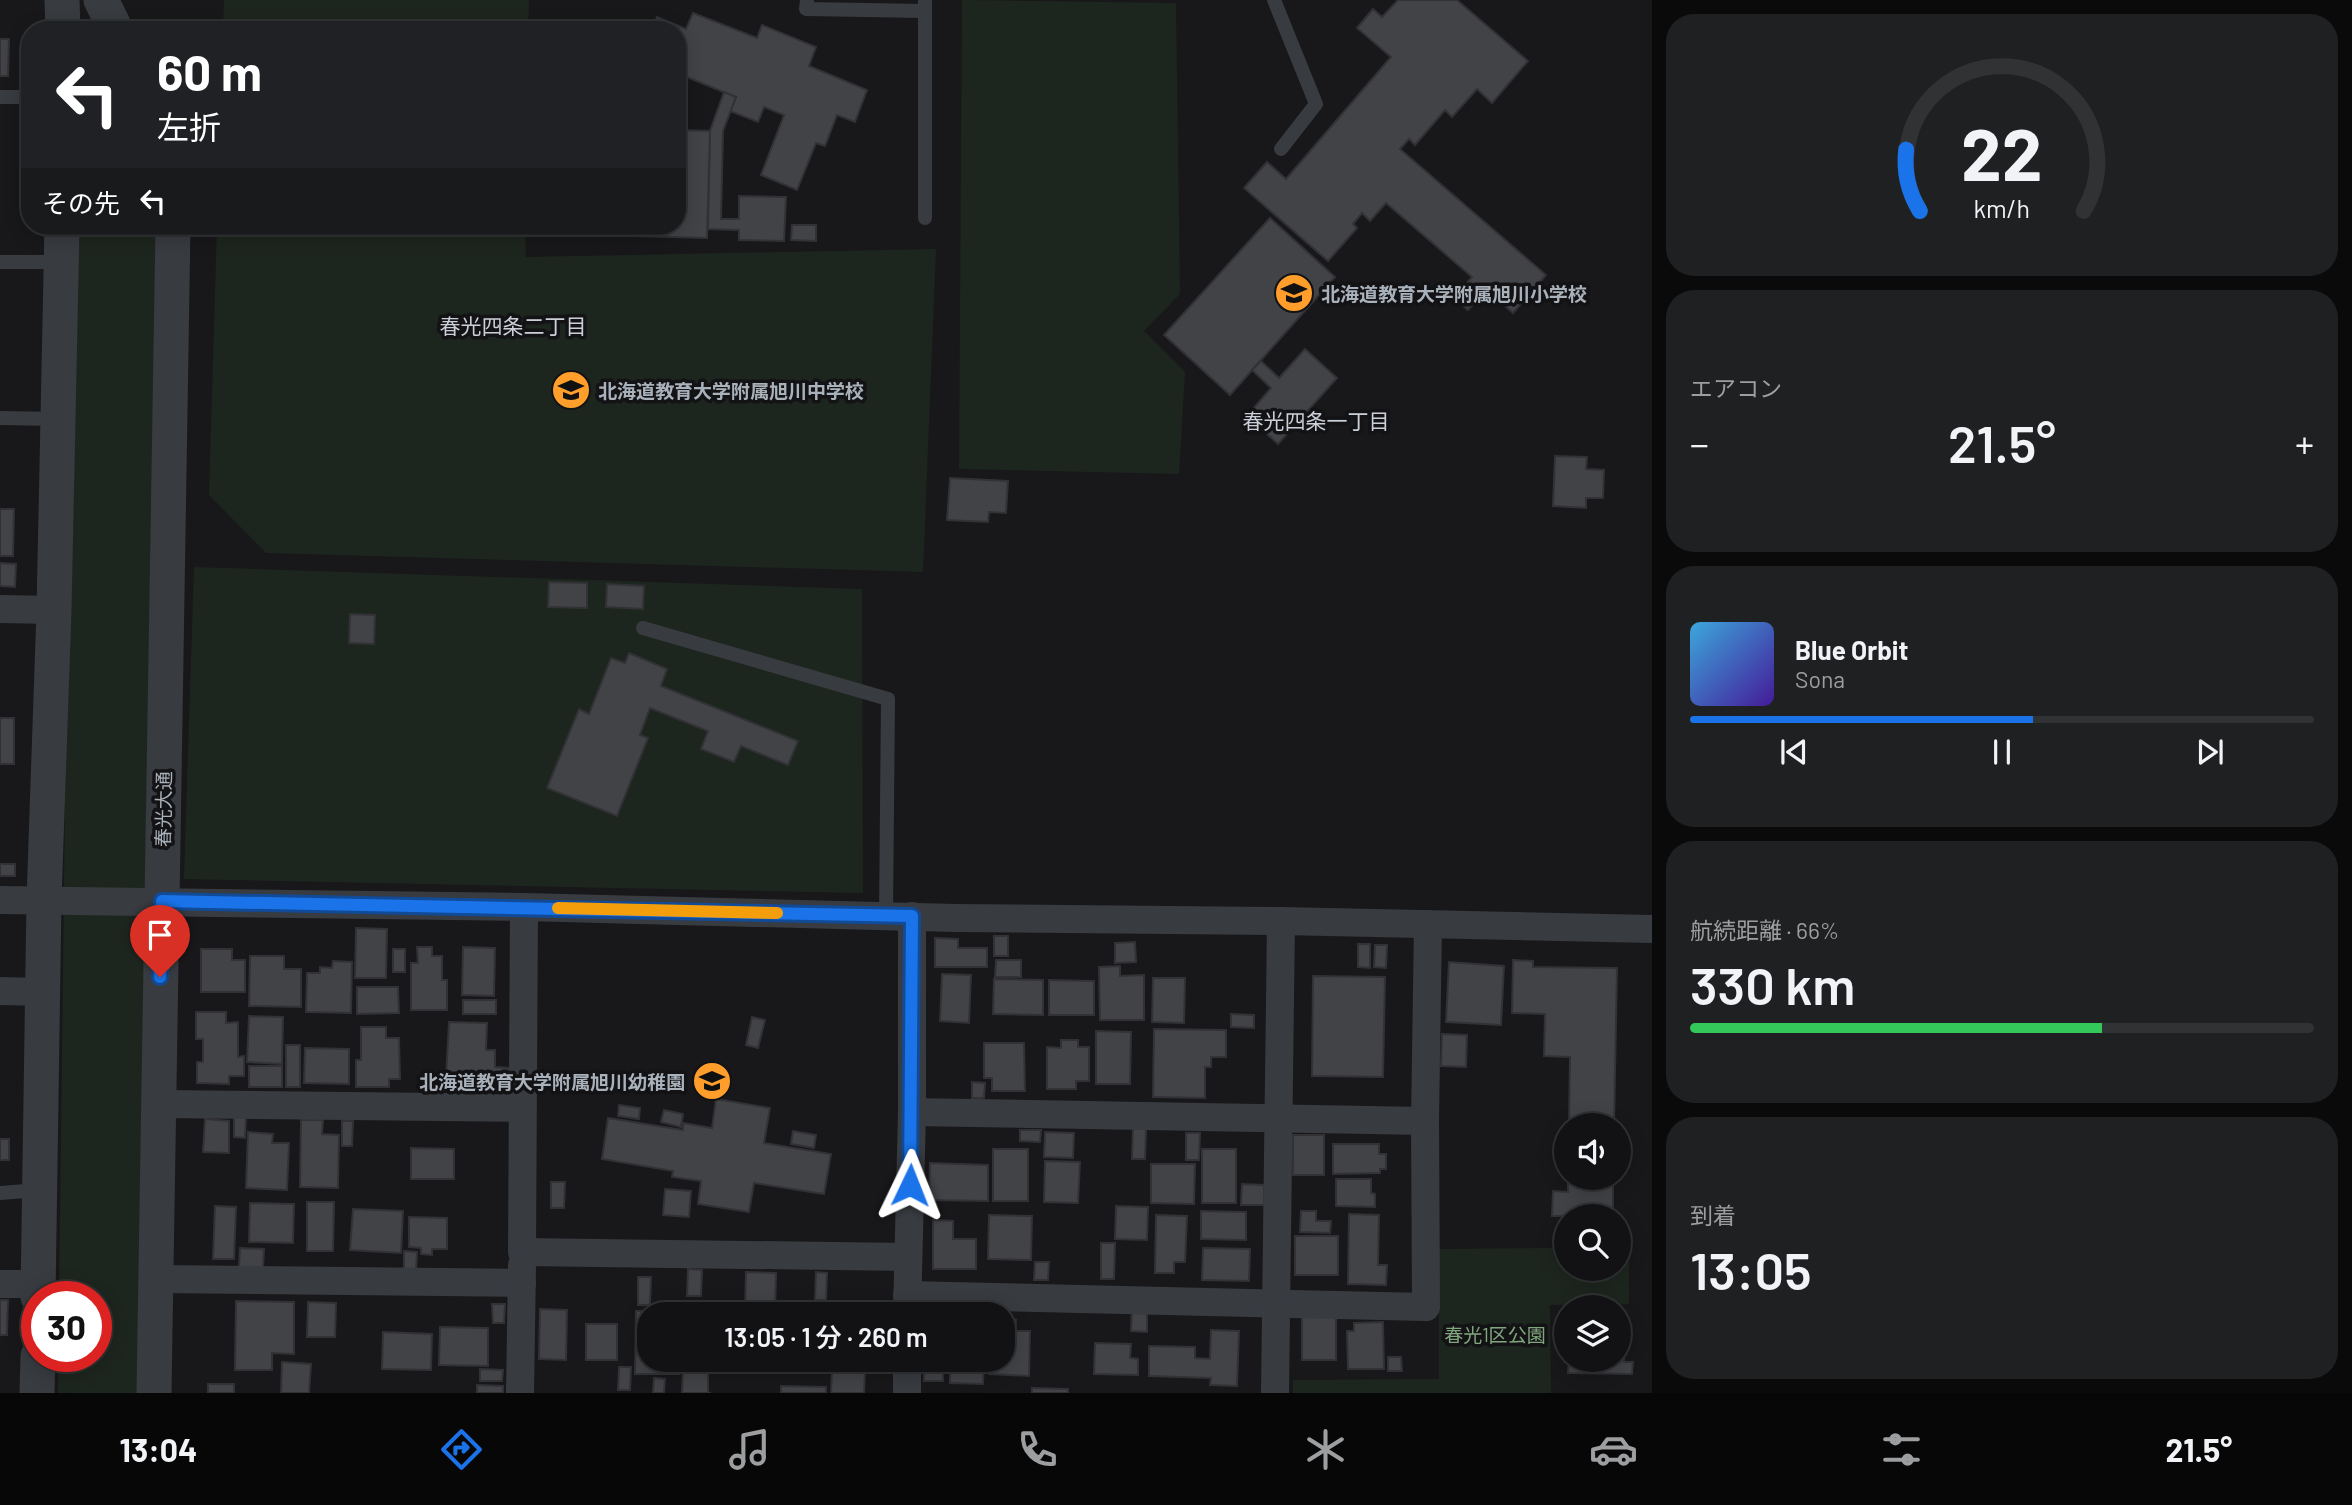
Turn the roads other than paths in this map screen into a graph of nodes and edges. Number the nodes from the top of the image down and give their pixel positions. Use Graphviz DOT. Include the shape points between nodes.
graph roads {
  1 [pos="62,0"];
  2 [pos="101,0"];
  3 [pos="807,0"];
  4 [pos="1274,0"];
  5 [pos="925,5"];
  6 [pos="63,21"];
  7 [pos="112,21"];
  8 [pos="0,97"];
  9 [pos="21,97"];
  10 [pos="1281,149"];
  11 [pos="925,218"];
  12 [pos="62,235"];
  13 [pos="173,235"];
  14 [pos="0,262"];
  15 [pos="62,262"];
  16 [pos="0,418"];
  17 [pos="58,419"];
  18 [pos="0,609"];
  19 [pos="54,610"];
  20 [pos="643,628"];
  21 [pos="0,900"];
  22 [pos="44,900"];
  23 [pos="162,901"];
  24 [pos="524,907"];
  25 [pos="899,916"];
  26 [pos="1281,921"];
  27 [pos="1428,925"];
  28 [pos="1652,929"];
  29 [pos="0,991"];
  30 [pos="43,992"];
  31 [pos="159,1104"];
  32 [pos="522,1108"];
  33 [pos="912,1112"];
  34 [pos="1278,1119"];
  35 [pos="1425,1121"];
  36 [pos="40,1190"];
  37 [pos="0,1194"];
  38 [pos="522,1252"];
  39 [pos="908,1257"];
  40 [pos="157,1279"];
  41 [pos="39,1281"];
  42 [pos="522,1283"];
  43 [pos="0,1284"];
  44 [pos="21,1288"];
  45 [pos="907,1302"];
  46 [pos="1277,1303"];
  47 [pos="1015,1304"];
  48 [pos="38,1372"];
  49 [pos="907,1372"];
  50 [pos="37,1393"];
  51 [pos="154,1393"];
  52 [pos="520,1393"];
  53 [pos="907,1393"];
  54 [pos="1275,1393"];
  1 -- 6 [label="street"];
  2 -- 7 [label="street"];
  3 -- 5 [label="lane" via="806,9"];
  4 -- 10 [label="lane" via="1316,104"];
  5 -- 11 [label="lane"];
  8 -- 9 [label="lane"];
  12 -- 15 [label="street"];
  13 -- 23 [label="street, 春光大通"];
  14 -- 15 [label="lane"];
  15 -- 17 [label="street"];
  16 -- 17 [label="lane"];
  17 -- 19 [label="street"];
  18 -- 19 [label="street"];
  19 -- 22 [label="street"];
  20 -- 25 [label="lane" via="888,699"];
  21 -- 22 [label="street"];
  22 -- 23 [label="street"];
  22 -- 30 [label="street"];
  23 -- 24 [label="street"];
  23 -- 31 [label="street, 春光大通"];
  24 -- 25 [label="street"];
  24 -- 32 [label="street"];
  25 -- 26 [label="street"];
  25 -- 33 [label="street"];
  26 -- 27 [label="street"];
  26 -- 34 [label="street"];
  27 -- 28 [label="street"];
  27 -- 35 [label="street"];
  29 -- 30 [label="street"];
  30 -- 36 [label="street"];
  31 -- 32 [label="street"];
  31 -- 40 [label="street, 春光大通"];
  32 -- 38 [label="street"];
  33 -- 34 [label="street"];
  33 -- 39 [label="street"];
  34 -- 35 [label="street"];
  34 -- 46 [label="street"];
  35 -- 46 [label="street" via="1426,1307"];
  36 -- 37 [label="lane"];
  36 -- 41 [label="street"];
  38 -- 39 [label="street"];
  38 -- 42 [label="street"];
  39 -- 45 [label="street"];
  40 -- 42 [label="street"];
  40 -- 51 [label="street, 春光大通"];
  42 -- 52 [label="street"];
  43 -- 44 [label="street"];
  46 -- 47 [label="street"];
  46 -- 54 [label="street"];
  48 -- 50 [label="street"];
  49 -- 53 [label="street"];
}
